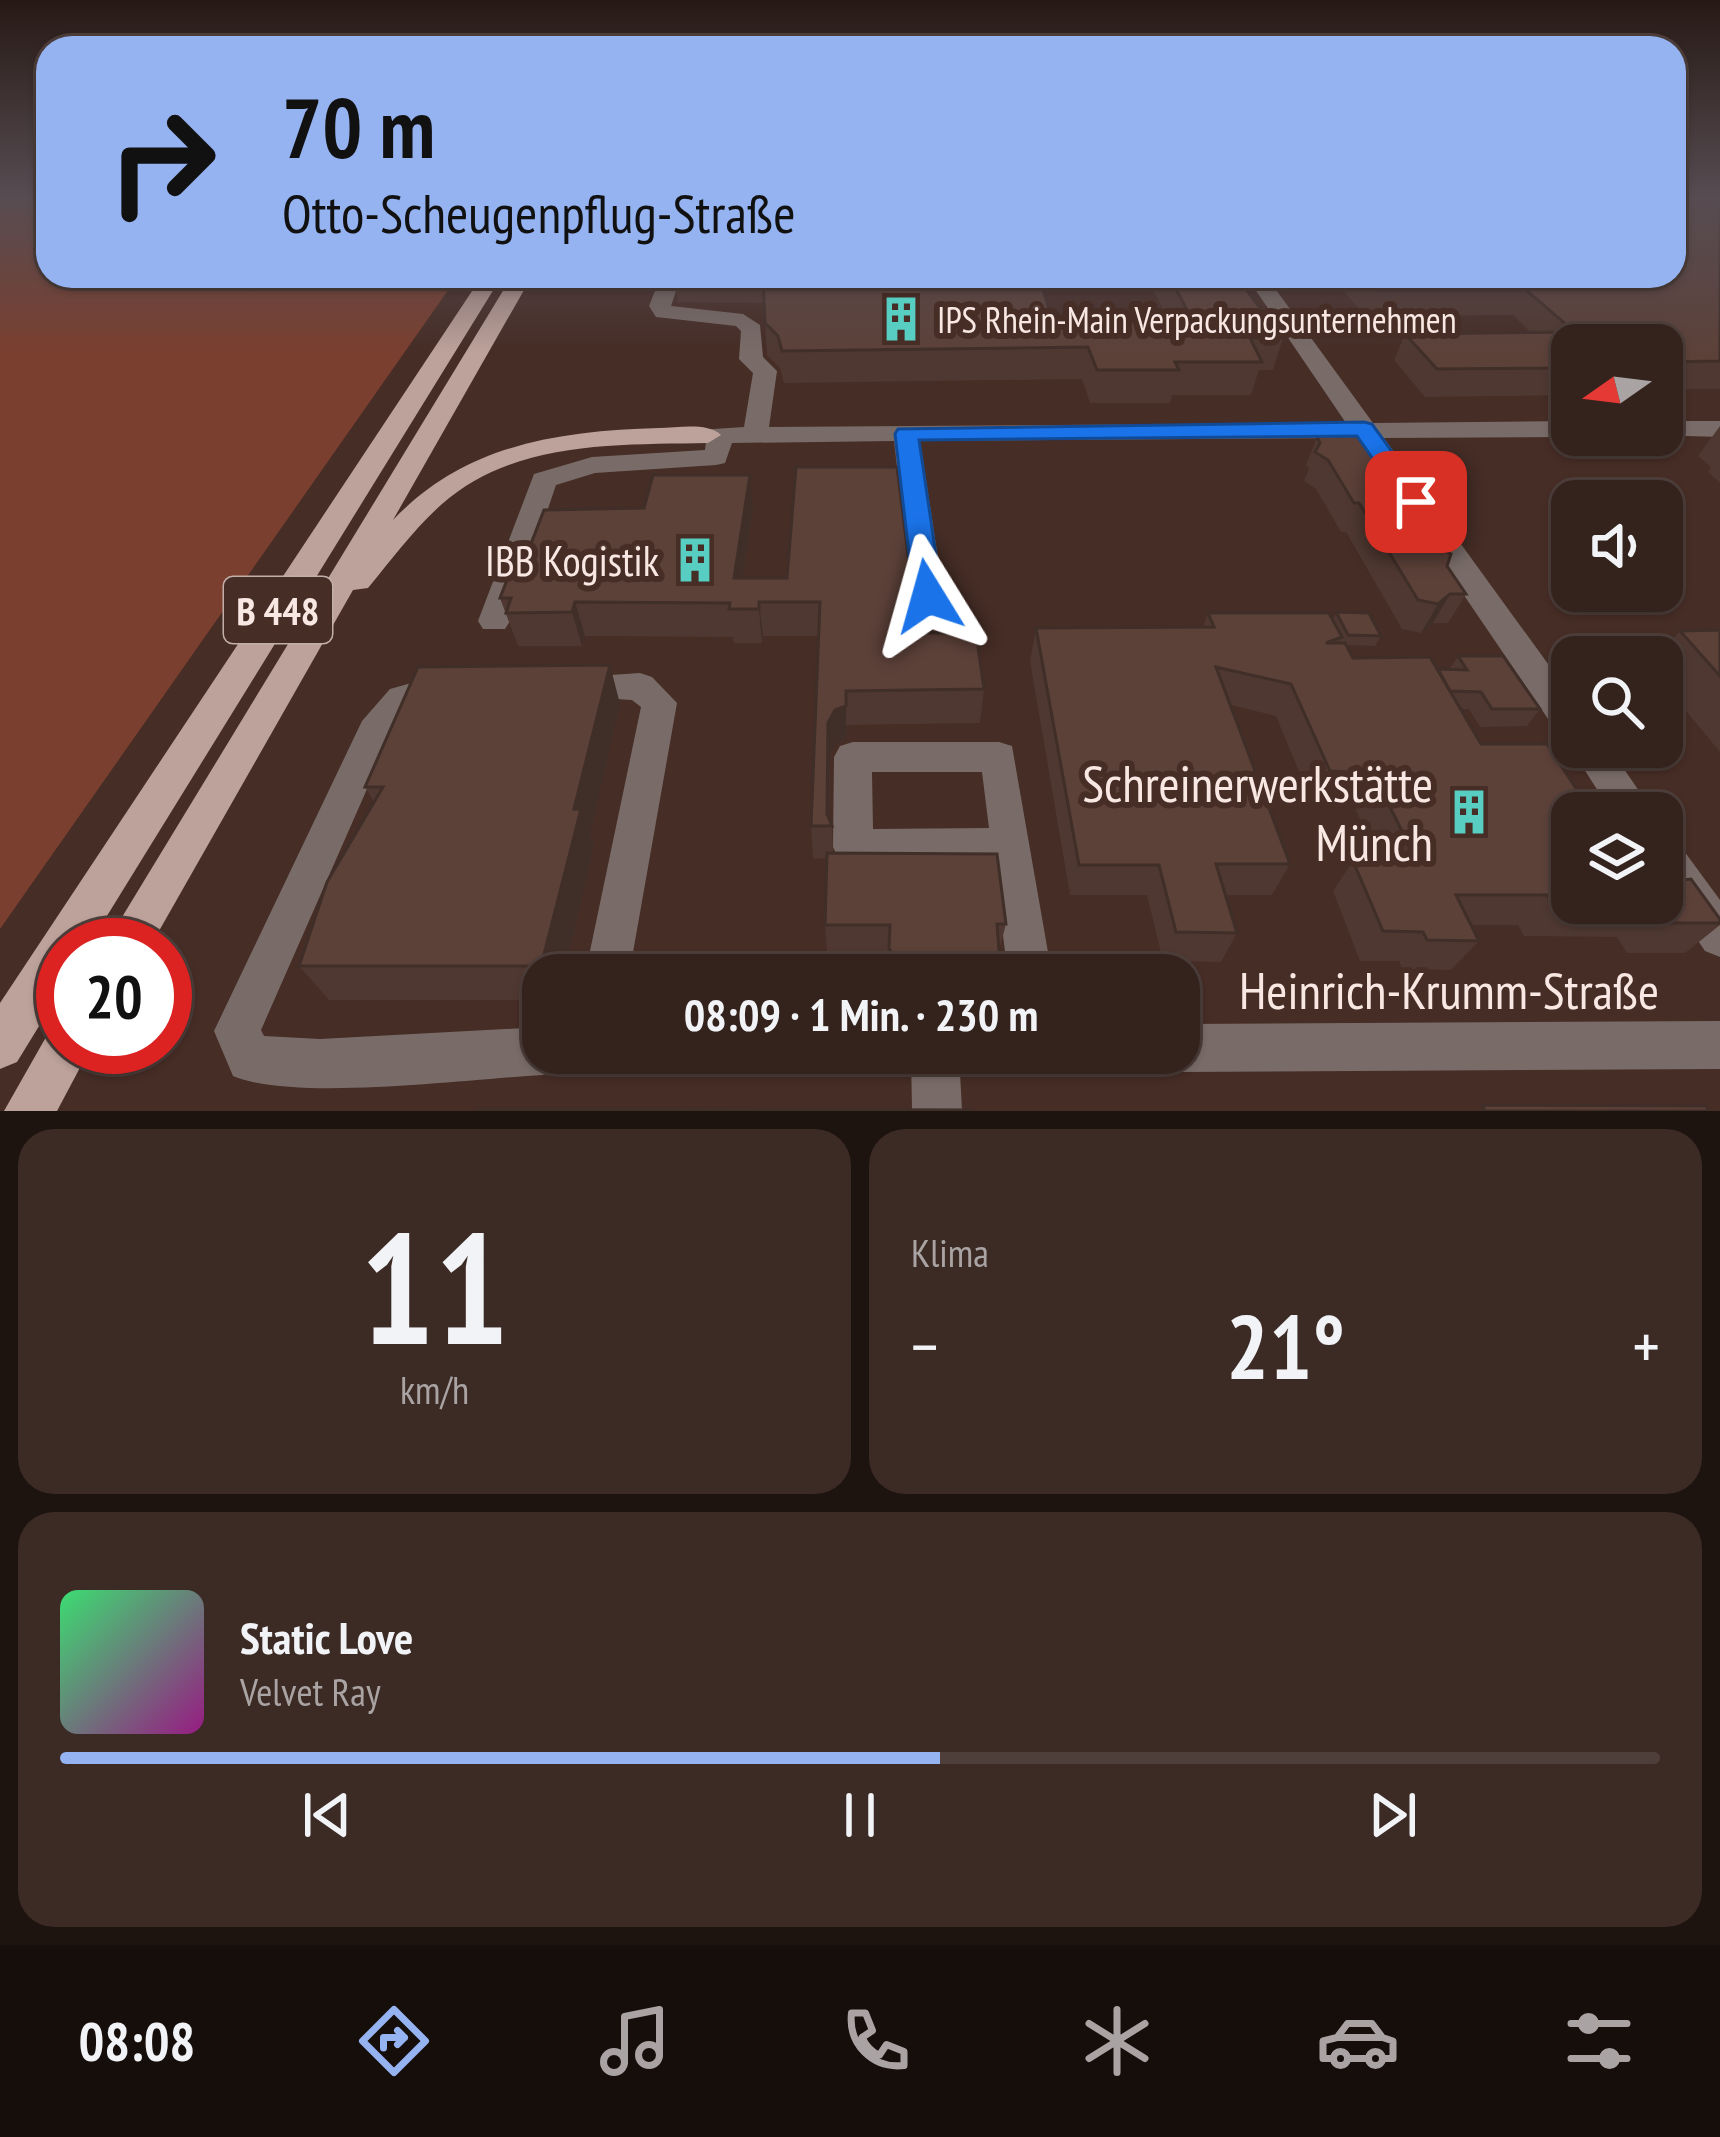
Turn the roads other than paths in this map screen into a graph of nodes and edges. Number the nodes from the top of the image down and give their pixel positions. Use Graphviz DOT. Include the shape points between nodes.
graph roads {
  1 [pos="484,288"];
  2 [pos="515,288"];
  3 [pos="667,288"];
  4 [pos="1264,288"];
  5 [pos="1364,429"];
  6 [pos="1551,429"];
  7 [pos="1683,429"];
  8 [pos="1720,430"];
  9 [pos="906,434"];
  10 [pos="714,435"];
  11 [pos="755,435"];
  12 [pos="928,596"];
  13 [pos="494,621"];
  14 [pos="314,629"];
  15 [pos="548,687"];
  16 [pos="478,688"];
  17 [pos="1551,695"];
  18 [pos="1011,846"];
  19 [pos="1683,883"];
  20 [pos="82,918"];
  21 [pos="143,918"];
  22 [pos="1720,936"];
  23 [pos="611,954"];
  24 [pos="1027,954"];
  25 [pos="36,989"];
  26 [pos="0,1045"];
  27 [pos="1720,1045"];
  28 [pos="1200,1048"];
  29 [pos="522,1052"];
  30 [pos="51,1074"];
  31 [pos="936,1074"];
  32 [pos="29,1111"];
  33 [pos="937,1111"];
  1 -- 20 [label="main road, B 448"];
  2 -- 14 [label="main road, B 448"];
  3 -- 11 [label="street" via="664,312 743,320 752,331 752,359 765,370"];
  4 -- 5 [label="street"];
  5 -- 6 [label="street"];
  5 -- 9 [label="street"];
  5 -- 17 [label="street"];
  7 -- 8 [label="street"];
  9 -- 11 [label="street"];
  9 -- 12 [label="street"];
  10 -- 11 [label="street"];
  10 -- 13 [label="street" via="716,457 592,464 544,480"];
  10 -- 14 [label="main road" via="553,445 461,477"];
  14 -- 21 [label="main road, B 448"];
  15 -- 23 [label="street" via="640,686 659,703"];
  16 -- 29 [label="street" via="432,688 402,699 375,730 237,1031 250,1059"];
  18 -- 24 [label="street"];
  19 -- 22 [label="street"];
  25 -- 26 [label="main road, B 448"];
  27 -- 28 [label="street, Heinrich-Krumm-Straße"];
  30 -- 32 [label="main road"];
  31 -- 33 [label="street"];
}
